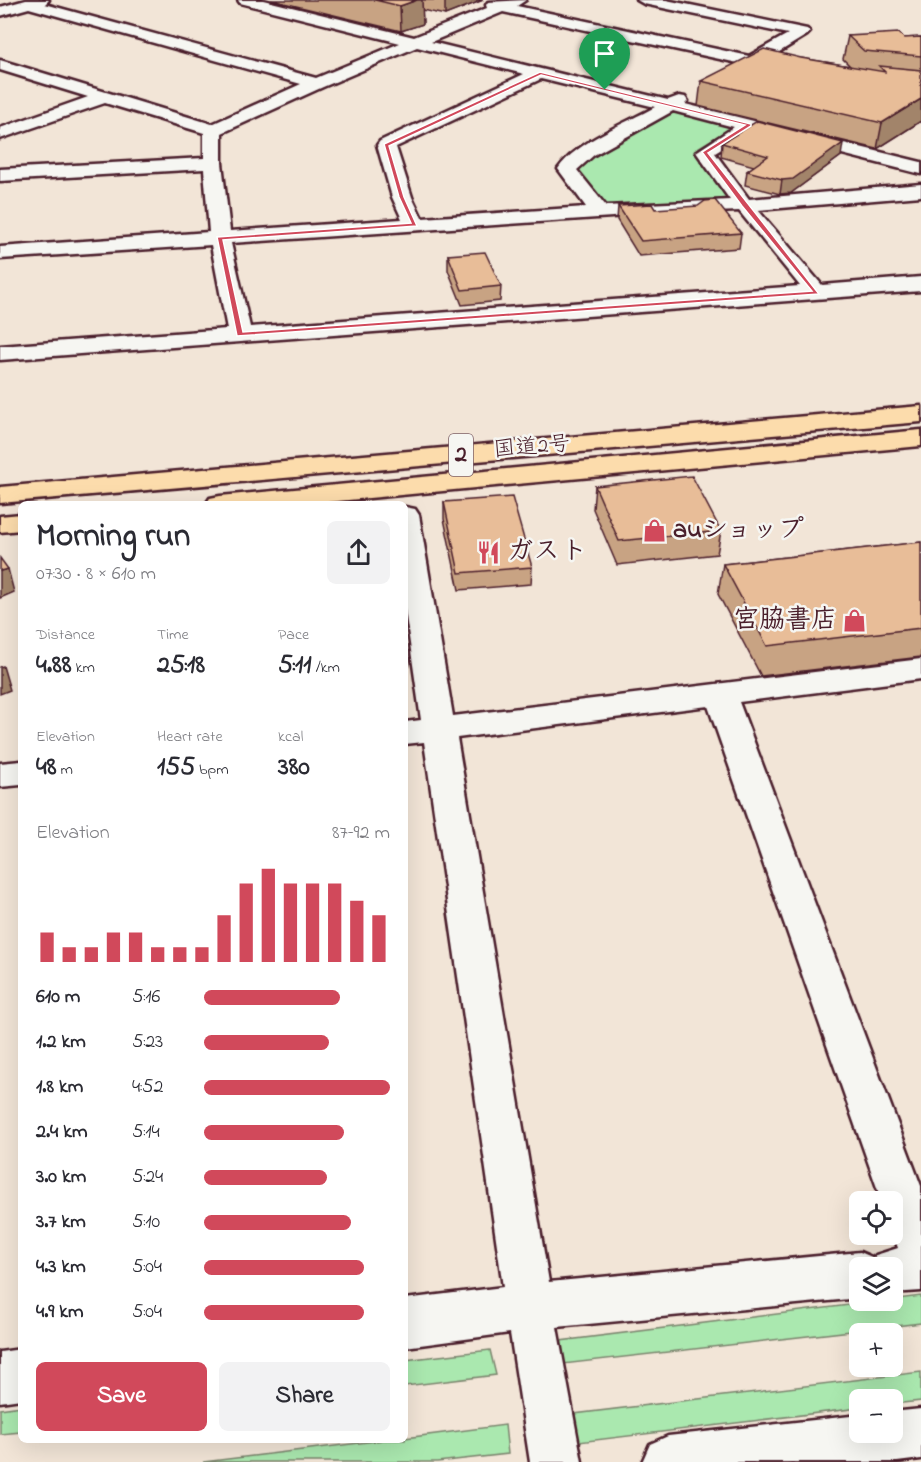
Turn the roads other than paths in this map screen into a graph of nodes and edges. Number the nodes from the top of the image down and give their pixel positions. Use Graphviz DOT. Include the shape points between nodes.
graph roads {
  1 [pos="245,0"];
  2 [pos="471,0"];
  3 [pos="644,0"];
  4 [pos="36,2"];
  5 [pos="510,4"];
  6 [pos="0,12"];
  7 [pos="434,19"];
  8 [pos="457,25"];
  9 [pos="417,43"];
  10 [pos="752,62"];
  11 [pos="5,70"];
  12 [pos="540,73"];
  13 [pos="732,73"];
  14 [pos="801,73"];
  15 [pos="317,83"];
  16 [pos="690,95"];
  17 [pos="105,97"];
  18 [pos="670,106"];
  19 [pos="749,125"];
  20 [pos="213,130"];
  21 [pos="0,134"];
  22 [pos="213,164"];
  23 [pos="921,168"];
  24 [pos="0,175"];
  25 [pos="921,190"];
  26 [pos="744,205"];
  27 [pos="601,213"];
  28 [pos="415,225"];
  29 [pos="220,238"];
  30 [pos="0,253"];
  31 [pos="921,284"];
  32 [pos="817,292"];
  33 [pos="240,335"];
  34 [pos="0,353"];
  35 [pos="921,414"];
  36 [pos="921,438"];
  37 [pos="0,495"];
  38 [pos="408,501"];
  39 [pos="18,522"];
  40 [pos="0,524"];
  41 [pos="408,560"];
  42 [pos="921,669"];
  43 [pos="720,695"];
  44 [pos="423,732"];
  45 [pos="18,773"];
  46 [pos="0,775"];
  47 [pos="921,1248"];
  48 [pos="921,1269"];
  49 [pos="903,1270"];
  50 [pos="849,1276"];
  51 [pos="528,1306"];
  52 [pos="408,1323"];
  53 [pos="18,1374"];
  54 [pos="0,1377"];
  55 [pos="921,1434"];
  56 [pos="556,1462"];
  57 [pos="668,1462"];
  1 -- 9 [label="street"];
  2 -- 5 [label="street"];
  3 -- 10 [label="street" via="802,32"];
  4 -- 6 [label="street"];
  4 -- 15 [label="street"];
  5 -- 8 [label="street"];
  5 -- 10 [label="street"];
  7 -- 8 [label="street"];
  8 -- 9 [label="street"];
  9 -- 12 [label="street"];
  9 -- 15 [label="street"];
  10 -- 13 [label="street"];
  10 -- 14 [label="street"];
  11 -- 17 [label="street"];
  12 -- 18 [label="street"];
  12 -- 28 [label="street" via="386,146"];
  15 -- 20 [label="street"];
  16 -- 18 [label="street"];
  17 -- 20 [label="street"];
  17 -- 21 [label="street"];
  18 -- 19 [label="street"];
  18 -- 27 [label="street" via="588,151 567,169"];
  19 -- 23 [label="street"];
  19 -- 26 [label="street" via="705,152"];
  20 -- 22 [label="street"];
  22 -- 24 [label="street"];
  22 -- 29 [label="street"];
  25 -- 26 [label="street"];
  26 -- 27 [label="street"];
  26 -- 32 [label="street"];
  27 -- 28 [label="street"];
  28 -- 29 [label="street"];
  29 -- 30 [label="street"];
  29 -- 33 [label="street"];
  31 -- 32 [label="street"];
  32 -- 33 [label="street"];
  33 -- 34 [label="street"];
  35 -- 37 [label="highway, 国道2号 / 2"];
  36 -- 38 [label="highway, 国道2号 / 2"];
  39 -- 40 [label="highway"];
  41 -- 44 [label="street"];
  42 -- 43 [label="street"];
  43 -- 44 [label="street"];
  43 -- 47 [label="street"];
  44 -- 51 [label="street"];
  45 -- 46 [label="street"];
  48 -- 49 [label="street"];
  50 -- 51 [label="street"];
  51 -- 52 [label="street"];
  51 -- 56 [label="street"];
  53 -- 54 [label="street"];
  55 -- 57 [label="street"];
}
